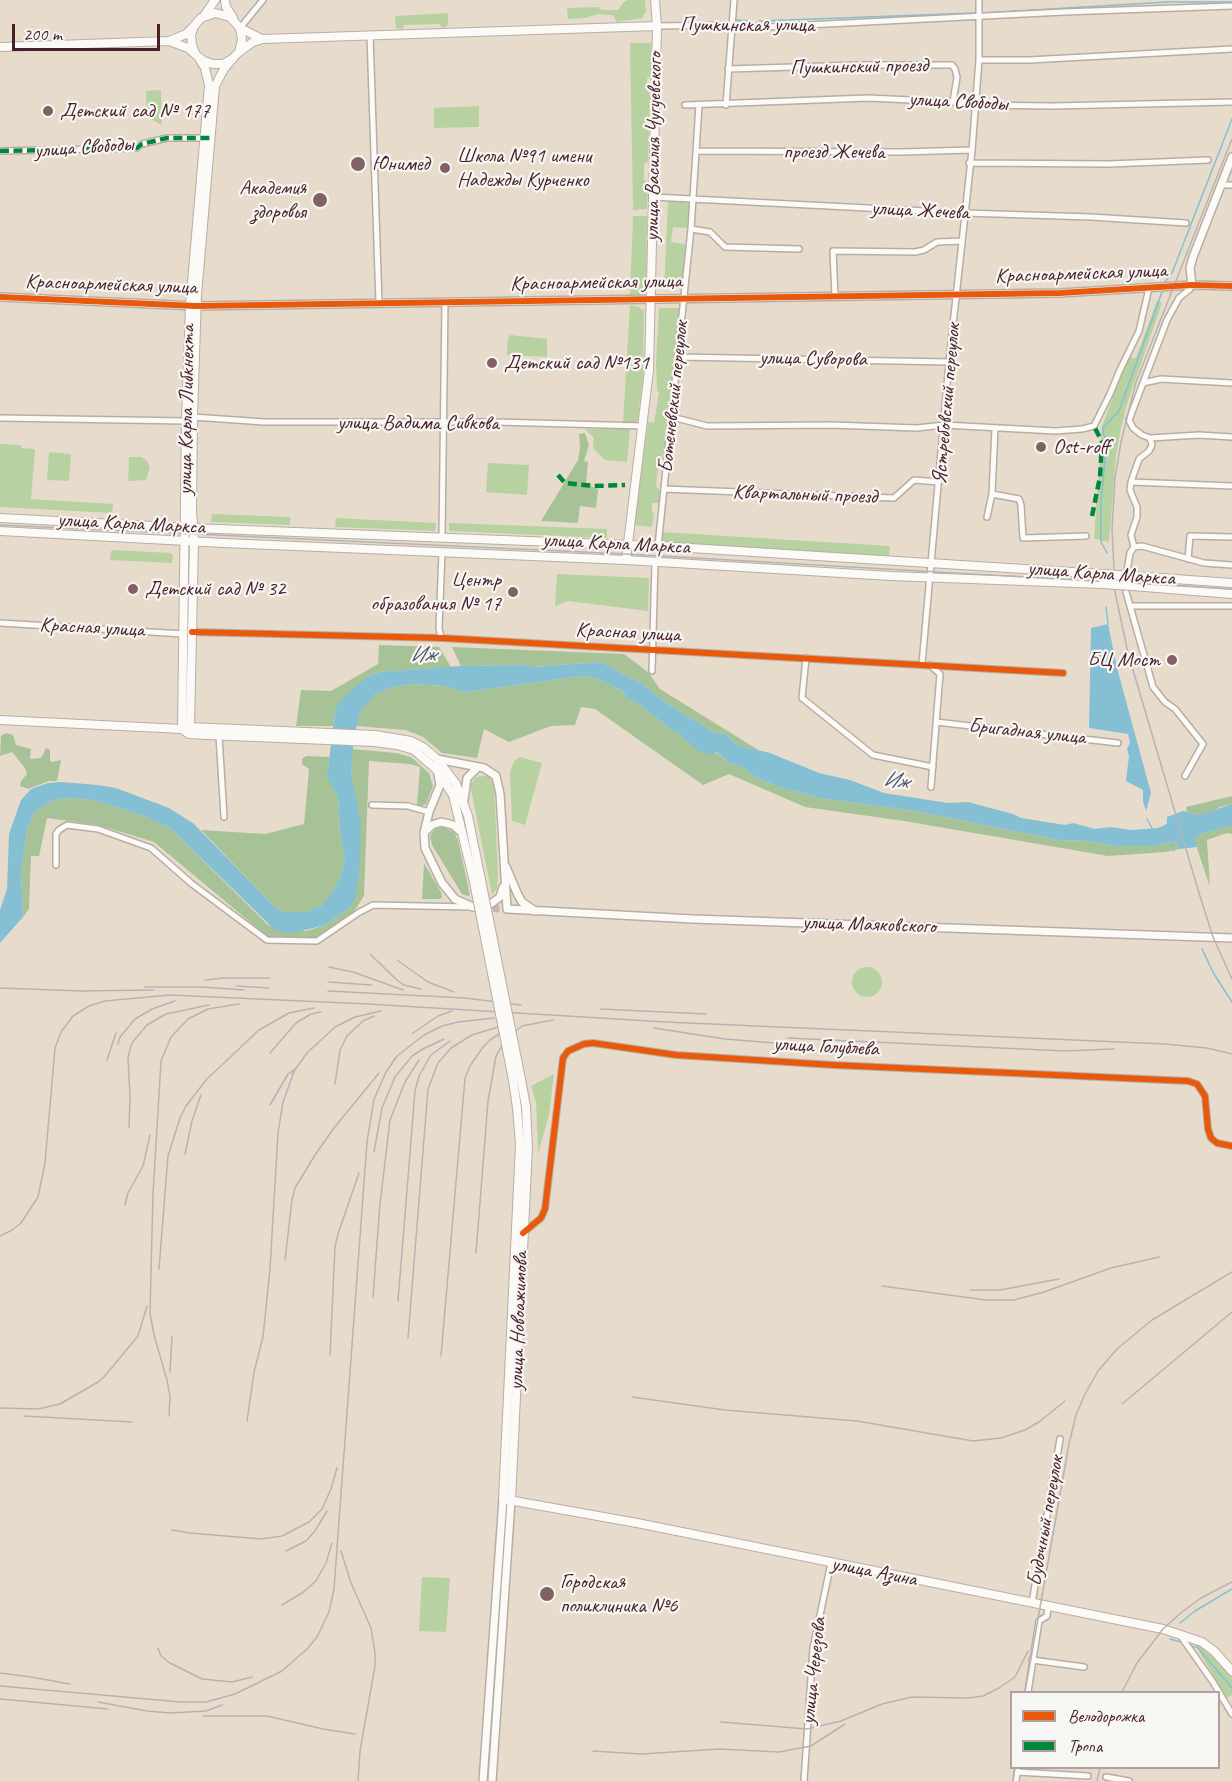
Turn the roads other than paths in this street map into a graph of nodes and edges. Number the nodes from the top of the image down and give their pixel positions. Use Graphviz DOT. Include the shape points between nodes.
graph roads {
  1 [pos="215,0"];
  2 [pos="225,0"];
  3 [pos="263,0"];
  4 [pos="655,0"];
  5 [pos="734,0"];
  6 [pos="979,0"];
  7 [pos="1232,6"];
  8 [pos="979,16"];
  9 [pos="201,18"];
  10 [pos="234,20"];
  11 [pos="732,25"];
  12 [pos="194,26"];
  13 [pos="657,26"];
  14 [pos="240,27"];
  15 [pos="370,35"];
  16 [pos="262,39"];
  17 [pos="169,41"];
  18 [pos="0,47"];
  19 [pos="1232,49"];
  20 [pos="239,52"];
  21 [pos="198,56"];
  22 [pos="232,59"];
  23 [pos="979,60"];
  24 [pos="728,69"];
  25 [pos="953,102"];
  26 [pos="1232,102"];
  27 [pos="685,105"];
  28 [pos="699,105"];
  29 [pos="726,105"];
  30 [pos="975,105"];
  31 [pos="207,134"];
  32 [pos="972,150"];
  33 [pos="697,151"];
  34 [pos="0,152"];
  35 [pos="1232,156"];
  36 [pos="1208,160"];
  37 [pos="969,163"];
  38 [pos="1221,185"];
  39 [pos="1232,185"];
  40 [pos="653,197"];
  41 [pos="694,200"];
  42 [pos="965,213"];
  43 [pos="1186,223"];
  44 [pos="691,228"];
  45 [pos="962,241"];
  46 [pos="799,249"];
  47 [pos="1192,285"];
  48 [pos="1232,286"];
  49 [pos="1149,288"];
  50 [pos="957,294"];
  51 [pos="0,297"];
  52 [pos="835,297"];
  53 [pos="684,298"];
  54 [pos="651,299"];
  55 [pos="445,302"];
  56 [pos="379,303"];
  57 [pos="193,305"];
  58 [pos="678,357"];
  59 [pos="949,362"];
  60 [pos="1143,383"];
  61 [pos="1232,383"];
  62 [pos="672,417"];
  63 [pos="0,418"];
  64 [pos="189,419"];
  65 [pos="442,422"];
  66 [pos="944,425"];
  67 [pos="643,426"];
  68 [pos="995,428"];
  69 [pos="1150,438"];
  70 [pos="1232,438"];
  71 [pos="939,482"];
  72 [pos="1131,482"];
  73 [pos="1232,486"];
  74 [pos="664,489"];
  75 [pos="992,494"];
  76 [pos="0,518"];
  77 [pos="987,518"];
  78 [pos="189,527"];
  79 [pos="0,531"];
  80 [pos="1086,536"];
  81 [pos="442,537"];
  82 [pos="1232,537"];
  83 [pos="190,542"];
  84 [pos="627,544"];
  85 [pos="658,546"];
  86 [pos="1134,548"];
  87 [pos="442,552"];
  88 [pos="1188,559"];
  89 [pos="626,560"];
  90 [pos="656,562"];
  91 [pos="931,563"];
  92 [pos="1232,565"];
  93 [pos="1130,574"];
  94 [pos="930,578"];
  95 [pos="1230,583"];
  96 [pos="1129,589"];
  97 [pos="1232,594"];
  98 [pos="1131,606"];
  99 [pos="1232,606"];
  100 [pos="0,623"];
  101 [pos="188,633"];
  102 [pos="441,638"];
  103 [pos="653,651"];
  104 [pos="806,658"];
  105 [pos="922,664"];
  106 [pos="929,664"];
  107 [pos="652,671"];
  108 [pos="1063,673"];
  109 [pos="0,720"];
  110 [pos="936,722"];
  111 [pos="186,728"];
  112 [pos="219,736"];
  113 [pos="307,736"];
  114 [pos="1119,743"];
  115 [pos="437,759"];
  116 [pos="933,767"];
  117 [pos="477,768"];
  118 [pos="436,769"];
  119 [pos="1185,776"];
  120 [pos="931,787"];
  121 [pos="464,803"];
  122 [pos="372,805"];
  123 [pos="429,812"];
  124 [pos="224,817"];
  125 [pos="424,833"];
  126 [pos="464,836"];
  127 [pos="504,863"];
  128 [pos="56,865"];
  129 [pos="477,881"];
  130 [pos="505,882"];
  131 [pos="473,908"];
  132 [pos="485,908"];
  133 [pos="536,911"];
  134 [pos="1232,938"];
  135 [pos="517,1079"];
  136 [pos="1232,1146"];
  137 [pos="523,1233"];
  138 [pos="1059,1439"];
  139 [pos="507,1500"];
  140 [pos="831,1563"];
  141 [pos="1032,1603"];
  142 [pos="1048,1606"];
  143 [pos="1180,1635"];
  144 [pos="1032,1660"];
  145 [pos="1084,1667"];
  146 [pos="1232,1671"];
  147 [pos="1028,1691"];
  148 [pos="1218,1691"];
  149 [pos="1220,1694"];
  150 [pos="1232,1714"];
  151 [pos="1018,1770"];
  152 [pos="1088,1776"];
  153 [pos="1106,1778"];
  154 [pos="483,1781"];
  155 [pos="492,1781"];
  156 [pos="804,1781"];
  157 [pos="1016,1781"];
  158 [pos="1129,1781"];
  1 -- 9 [label="main road"];
  2 -- 10 [label="main road"];
  3 -- 14 [label="street"];
  4 -- 13 [label="main road, улица Василия Чугуевского"];
  5 -- 11 [label="street"];
  6 -- 8 [label="street, Ястребовский переулок"];
  7 -- 8 [label="street, Пушкинская улица"];
  8 -- 11 [label="street, Пушкинская улица" via="767,27"];
  8 -- 23 [label="street, Ястребовский переулок"];
  9 -- 10 [label="main road" via="220,13"];
  9 -- 12 [label="main road"];
  10 -- 14 [label="main road"];
  11 -- 13 [label="street, Пушкинская улица"];
  11 -- 24 [label="street"];
  12 -- 17 [label="main road"];
  12 -- 21 [label="main road" via="191,40"];
  13 -- 15 [label="main road, Пушкинская улица"];
  13 -- 40 [label="main road, улица Василия Чугуевского"];
  14 -- 16 [label="main road"];
  14 -- 20 [label="main road"];
  15 -- 16 [label="main road, Пушкинская улица"];
  15 -- 56 [label="street"];
  16 -- 20 [label="main road, Пушкинская улица"];
  17 -- 18 [label="main road"];
  17 -- 21 [label="main road"];
  19 -- 23 [label="street"];
  20 -- 22 [label="main road"];
  21 -- 22 [label="main road" via="213,64"];
  21 -- 31 [label="main road, улица Карла Либкнехта" via="206,68 209,85"];
  22 -- 31 [label="main road, улица Карла Либкнехта" via="215,86"];
  23 -- 30 [label="street, Ястребовский переулок"];
  24 -- 25 [label="street, Пушкинский проезд" via="951,65 957,76"];
  24 -- 29 [label="street"];
  25 -- 29 [label="street, улица Свободы" via="868,98"];
  25 -- 30 [label="street, улица Свободы"];
  26 -- 30 [label="street, улица Свободы"];
  27 -- 28 [label="street, улица Свободы"];
  28 -- 29 [label="street, улица Свободы"];
  28 -- 33 [label="street, Ботеневский переулок"];
  30 -- 32 [label="street, Ястребовский переулок"];
  31 -- 34 [label="street, улица Свободы" via="167,138 137,148"];
  31 -- 57 [label="main road, улица Карла Либкнехта"];
  32 -- 33 [label="street, проезд Жечева"];
  32 -- 37 [label="street, Ястребовский переулок"];
  33 -- 41 [label="street, Ботеневский переулок"];
  35 -- 38 [label="main road"];
  36 -- 37 [label="street"];
  37 -- 42 [label="street, Ястребовский переулок"];
  38 -- 39 [label="street"];
  38 -- 47 [label="main road" via="1193,257"];
  40 -- 41 [label="street, улица Жечева"];
  40 -- 54 [label="main road, улица Василия Чугуевского"];
  41 -- 42 [label="street, улица Жечева"];
  41 -- 44 [label="street, Ботеневский переулок"];
  42 -- 43 [label="street, улица Жечева"];
  42 -- 45 [label="street, Ястребовский переулок"];
  44 -- 46 [label="street" via="710,232 725,247"];
  44 -- 53 [label="street, Ботеневский переулок"];
  45 -- 50 [label="street, Ястребовский переулок"];
  45 -- 52 [label="street" via="937,242 915,252 833,251"];
  47 -- 48 [label="main road, Красноармейская улица"];
  47 -- 49 [label="main road, Красноармейская улица"];
  47 -- 60 [label="street" via="1179,298 1167,320"];
  49 -- 50 [label="main road, Красноармейская улица"];
  49 -- 68 [label="street" via="1139,331 1094,426 1056,431"];
  50 -- 52 [label="main road, Красноармейская улица"];
  50 -- 59 [label="street, Ястребовский переулок"];
  51 -- 57 [label="main road, Красноармейская улица"];
  52 -- 53 [label="main road, Красноармейская улица"];
  53 -- 54 [label="main road, Красноармейская улица"];
  53 -- 58 [label="street, Ботеневский переулок"];
  54 -- 55 [label="main road, Красноармейская улица"];
  54 -- 67 [label="main road, улица Василия Чугуевского"];
  55 -- 56 [label="main road, Красноармейская улица"];
  55 -- 65 [label="street"];
  56 -- 57 [label="main road, Красноармейская улица"];
  57 -- 64 [label="main road, улица Карла Либкнехта"];
  58 -- 59 [label="street, улица Суворова"];
  58 -- 62 [label="street, Ботеневский переулок"];
  59 -- 66 [label="street, Ястребовский переулок"];
  60 -- 61 [label="street" via="1161,379"];
  60 -- 69 [label="street" via="1130,420 1133,428"];
  62 -- 66 [label="street" via="707,426"];
  62 -- 74 [label="street, Ботеневский переулок"];
  63 -- 64 [label="street, улица Вадима Сивкова"];
  64 -- 65 [label="street, улица Вадима Сивкова"];
  64 -- 78 [label="main road, улица Карла Либкнехта"];
  65 -- 67 [label="street, улица Вадима Сивкова"];
  65 -- 81 [label="street"];
  66 -- 68 [label="street"];
  66 -- 71 [label="street, Ястребовский переулок"];
  67 -- 84 [label="main road, улица Василия Чугуевского"];
  68 -- 75 [label="street"];
  69 -- 70 [label="street"];
  69 -- 72 [label="street" via="1149,451 1139,459"];
  71 -- 74 [label="street, Квартальный проезд" via="914,480 894,498"];
  71 -- 91 [label="street, Ястребовский переулок"];
  72 -- 73 [label="street"];
  72 -- 86 [label="street" via="1137,507 1131,535"];
  74 -- 85 [label="street, Ботеневский переулок"];
  75 -- 77 [label="street"];
  75 -- 80 [label="street" via="1019,499 1023,538"];
  76 -- 78 [label="main road, улица Карла Маркса"];
  78 -- 81 [label="main road, улица Карла Маркса"];
  78 -- 83 [label="main road, улица Карла Либкнехта"];
  79 -- 83 [label="main road, улица Карла Маркса"];
  81 -- 84 [label="main road, улица Карла Маркса"];
  82 -- 88 [label="street" via="1190,536"];
  83 -- 87 [label="main road, улица Карла Маркса"];
  83 -- 101 [label="main road, улица Карла Либкнехта"];
  84 -- 85 [label="main road, улица Карла Маркса"];
  84 -- 89 [label="main road, улица Василия Чугуевского"];
  85 -- 91 [label="main road, улица Карла Маркса"];
  86 -- 88 [label="street" via="1142,546"];
  86 -- 93 [label="street" via="1130,553"];
  87 -- 89 [label="main road, улица Карла Маркса"];
  87 -- 102 [label="street"];
  88 -- 92 [label="street"];
  89 -- 90 [label="main road, улица Карла Маркса"];
  90 -- 94 [label="main road, улица Карла Маркса"];
  90 -- 103 [label="street"];
  91 -- 93 [label="main road, улица Карла Маркса, bridge"];
  91 -- 94 [label="street, Ястребовский переулок"];
  93 -- 95 [label="main road, улица Карла Маркса"];
  94 -- 96 [label="main road, улица Карла Маркса, bridge" via="1103,584"];
  94 -- 105 [label="street, Ястребовский переулок"];
  96 -- 97 [label="main road, улица Карла Маркса"];
  96 -- 98 [label="street"];
  98 -- 99 [label="street"];
  98 -- 119 [label="street" via="1153,687 1203,744"];
  100 -- 101 [label="street, Красная улица"];
  101 -- 102 [label="street, Красная улица"];
  101 -- 111 [label="main road, улица Карла Либкнехта"];
  102 -- 103 [label="street, Красная улица"];
  103 -- 104 [label="street, Красная улица"];
  103 -- 107 [label="street"];
  104 -- 105 [label="street, Красная улица"];
  104 -- 116 [label="street" via="802,698 873,755"];
  105 -- 106 [label="street, Красная улица"];
  106 -- 108 [label="street, Красная улица"];
  106 -- 110 [label="street" via="940,674"];
  109 -- 111 [label="main road"];
  110 -- 114 [label="street, Бригадная улица"];
  110 -- 116 [label="street"];
  111 -- 112 [label="main road" via="189,734"];
  111 -- 113 [label="main road"];
  112 -- 113 [label="main road"];
  112 -- 124 [label="street"];
  113 -- 115 [label="main road, улица Новоажимова" via="399,738 417,744"];
  113 -- 118 [label="main road, улица Новоажимова" via="410,748"];
  115 -- 117 [label="main road"];
  115 -- 121 [label="main road, улица Новоажимова" via="456,784"];
  116 -- 120 [label="street"];
  117 -- 121 [label="main road" via="467,777"];
  117 -- 127 [label="main road" via="489,770 498,782"];
  118 -- 123 [label="main road" via="440,784"];
  118 -- 126 [label="main road, улица Новоажимова" via="453,795"];
  121 -- 129 [label="main road, улица Новоажимова"];
  122 -- 123 [label="street" via="408,806"];
  123 -- 125 [label="main road"];
  125 -- 126 [label="main road" via="432,825 446,822"];
  125 -- 131 [label="main road" via="425,848 442,883 455,899"];
  126 -- 129 [label="main road, улица Новоажимова"];
  127 -- 130 [label="main road"];
  127 -- 133 [label="main road" via="522,902"];
  128 -- 131 [label="street" via="58,830 67,825 98,829 151,848 267,940 317,941 373,905"];
  129 -- 135 [label="main road, улица Новоажимова, bridge"];
  130 -- 132 [label="main road" via="500,897"];
  130 -- 133 [label="main road, улица Маяковского" via="507,909"];
  133 -- 134 [label="main road, улица Маяковского"];
  135 -- 137 [label="main road, улица Новоажимова" via="528,1132"];
  135 -- 139 [label="main road, улица Новоажимова" via="520,1145"];
  136 -- 137 [label="street, улица Голублева" via="1211,1138 1205,1096 1197,1084 1188,1081 822,1064 676,1055 584,1044 568,1051 563,1058 545,1209 541,1218"];
  137 -- 139 [label="main road, улица Новоажимова"];
  138 -- 141 [label="street, Будочный переулок"];
  139 -- 140 [label="main road, улица Азина"];
  139 -- 154 [label="main road, улица Новоажимова"];
  139 -- 155 [label="main road, улица Новоажимова"];
  140 -- 141 [label="main road, улица Азина"];
  140 -- 156 [label="street, улица Черезова" via="813,1648"];
  141 -- 142 [label="main road, улица Азина"];
  142 -- 143 [label="main road, улица Азина"];
  142 -- 144 [label="street, Будочный переулок" via="1047,1616 1040,1621"];
  143 -- 146 [label="main road, улица Азина" via="1209,1646"];
  143 -- 148 [label="street"];
  144 -- 145 [label="street"];
  144 -- 147 [label="street, Будочный переулок"];
  149 -- 150 [label="street"];
  151 -- 152 [label="street"];
  151 -- 157 [label="street"];
  153 -- 158 [label="street"];
}
